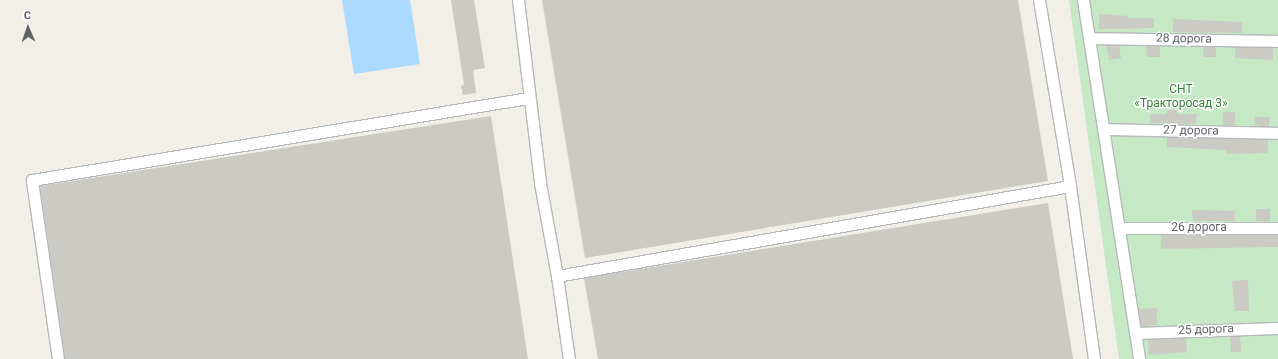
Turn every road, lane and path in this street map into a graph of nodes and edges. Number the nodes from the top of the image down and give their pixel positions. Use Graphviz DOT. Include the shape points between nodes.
graph roads {
  1 [pos="518,0"];
  2 [pos="1039,0"];
  3 [pos="1083,0"];
  4 [pos="1089,38"];
  5 [pos="1278,41"];
  6 [pos="528,98"];
  7 [pos="1103,129"];
  8 [pos="1278,133"];
  9 [pos="1070,186"];
  10 [pos="1119,228"];
  11 [pos="1278,228"];
  12 [pos="557,276"];
  13 [pos="1278,328"];
  14 [pos="1135,333"];
  15 [pos="58,359"];
  16 [pos="569,359"];
  17 [pos="1094,359"];
  18 [pos="1139,359"];
  1 -- 6 [label="street"];
  2 -- 9 [label="street"];
  3 -- 4 [label="street"];
  4 -- 5 [label="street, 28 дорога"];
  4 -- 7 [label="street"];
  6 -- 12 [label="street"];
  6 -- 15 [label="street" via="32,180"];
  7 -- 8 [label="street, 27 дорога"];
  7 -- 10 [label="street"];
  9 -- 12 [label="street"];
  9 -- 17 [label="street"];
  10 -- 11 [label="street, 26 дорога"];
  10 -- 14 [label="street"];
  12 -- 16 [label="street"];
  13 -- 14 [label="street, 25 дорога"];
  14 -- 18 [label="street"];
}
